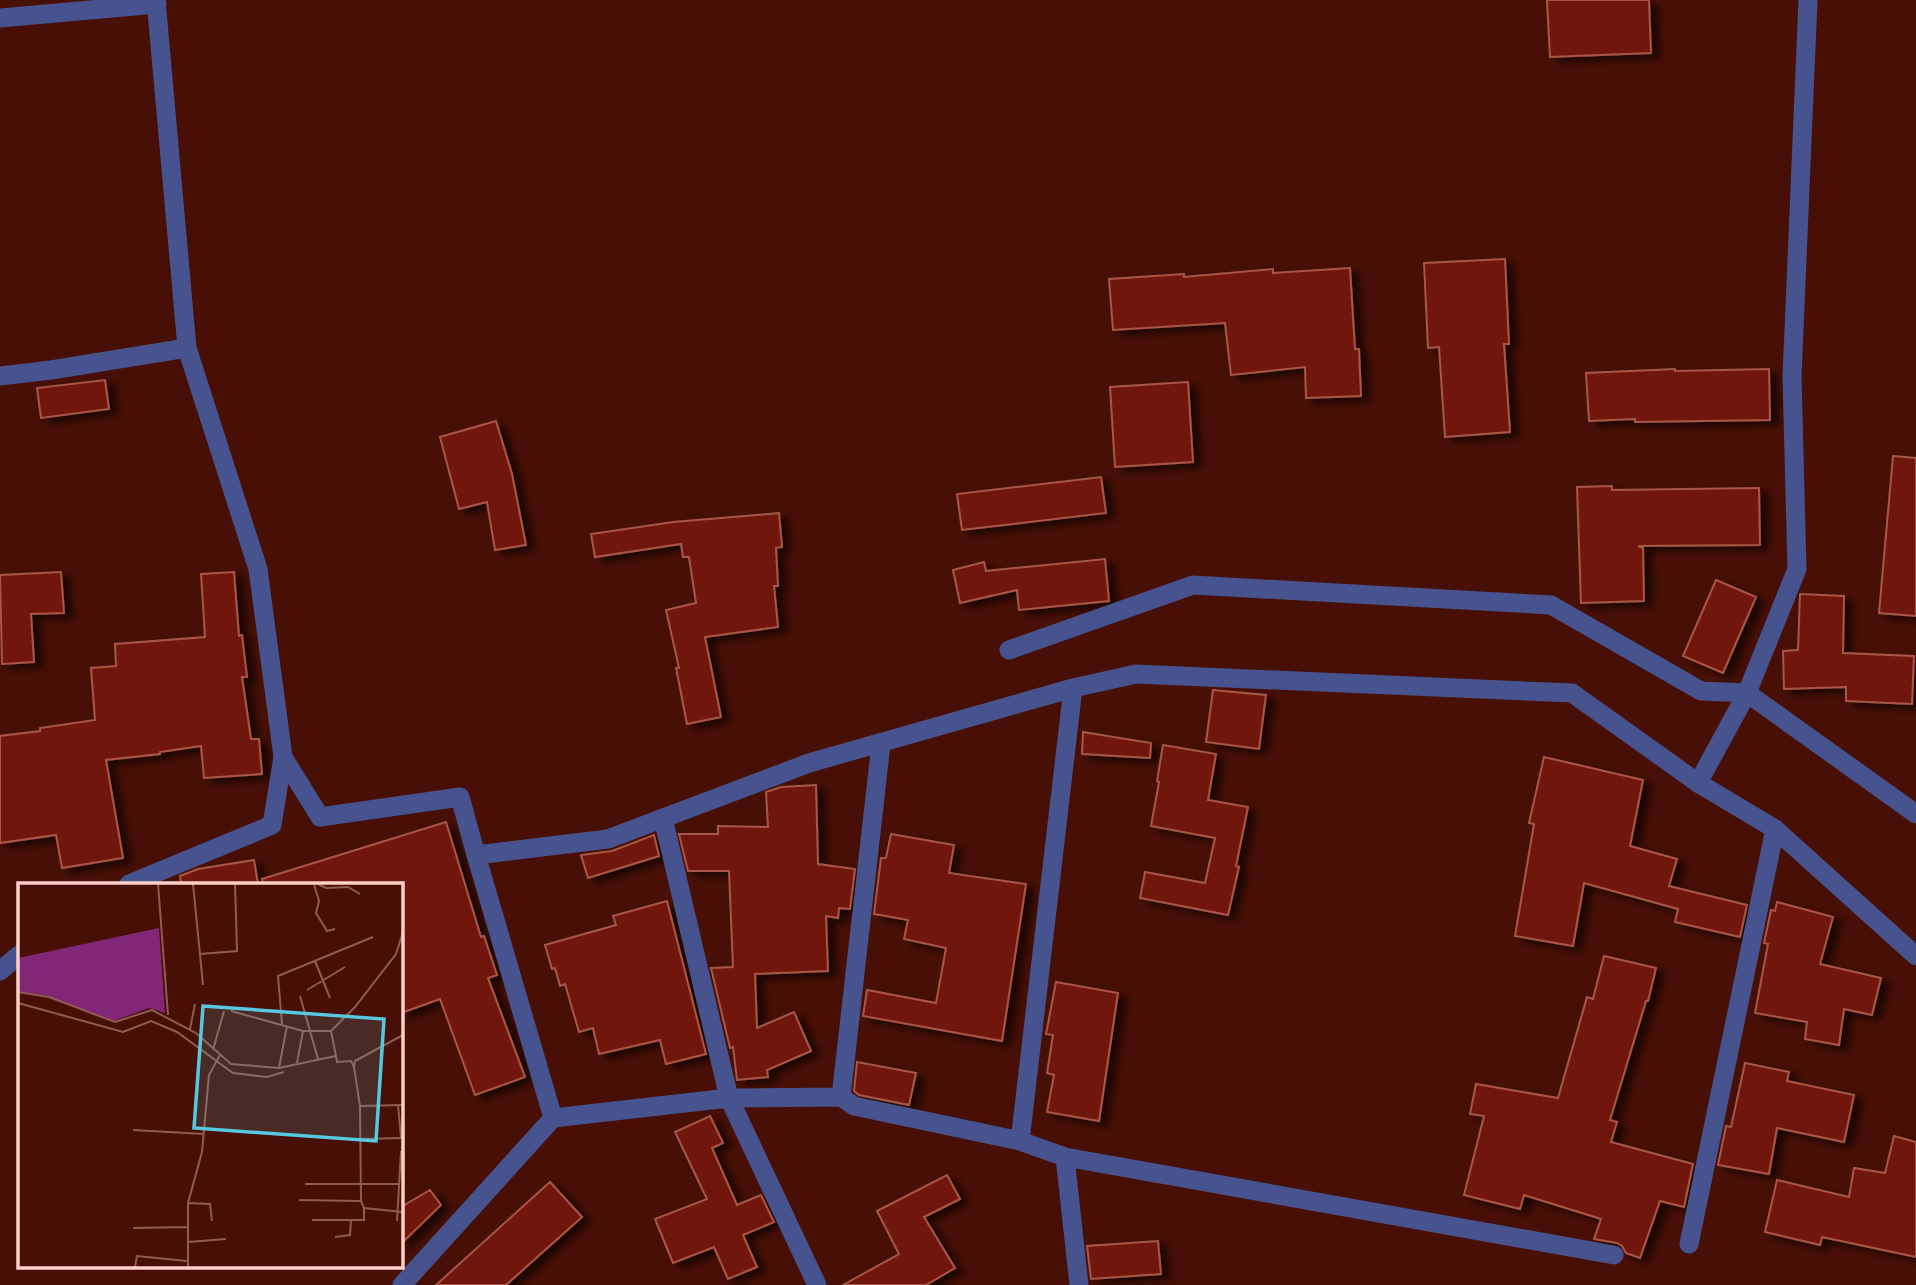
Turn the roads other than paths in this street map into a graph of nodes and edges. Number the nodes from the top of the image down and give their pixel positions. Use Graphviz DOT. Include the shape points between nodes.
graph roads {
  1 [pos="1808,0"];
  2 [pos="156,2"];
  3 [pos="0,18"];
  4 [pos="187,348"];
  5 [pos="0,376"];
  6 [pos="1009,650"];
  7 [pos="1073,688"];
  8 [pos="1747,693"];
  9 [pos="881,744"];
  10 [pos="283,757"];
  11 [pos="1698,783"];
  12 [pos="1916,814"];
  13 [pos="663,818"];
  14 [pos="1775,829"];
  15 [pos="476,855"];
  16 [pos="130,883"];
  17 [pos="18,956"];
  18 [pos="1916,956"];
  19 [pos="0,971"];
  20 [pos="841,1097"];
  21 [pos="729,1098"];
  22 [pos="553,1118"];
  23 [pos="1020,1141"];
  24 [pos="1065,1157"];
  25 [pos="1689,1244"];
  26 [pos="1614,1255"];
  27 [pos="402,1285"];
  28 [pos="817,1285"];
  29 [pos="1079,1285"];
  1 -- 8 [label="street" via="1792,377 1797,569"];
  2 -- 3 [label="street"];
  2 -- 4 [label="street"];
  4 -- 5 [label="street"];
  4 -- 10 [label="street" via="258,569"];
  6 -- 8 [label="street" via="1193,585 1551,605 1702,691"];
  7 -- 9 [label="street"];
  7 -- 11 [label="street" via="1136,674 1572,694"];
  7 -- 23 [label="street"];
  8 -- 11 [label="street"];
  8 -- 12 [label="street"];
  9 -- 13 [label="street" via="809,764"];
  9 -- 20 [label="street"];
  10 -- 15 [label="street" via="320,817 460,797"];
  10 -- 16 [label="street" via="272,825"];
  11 -- 14 [label="street"];
  13 -- 15 [label="street" via="608,839"];
  13 -- 21 [label="street"];
  14 -- 18 [label="street"];
  14 -- 25 [label="street"];
  15 -- 22 [label="street"];
  17 -- 19 [label="street"];
  20 -- 21 [label="street"];
  20 -- 23 [label="street" via="854,1106"];
  21 -- 22 [label="street"];
  21 -- 28 [label="street"];
  22 -- 27 [label="street"];
  23 -- 24 [label="street"];
  24 -- 26 [label="street"];
  24 -- 29 [label="street"];
}
